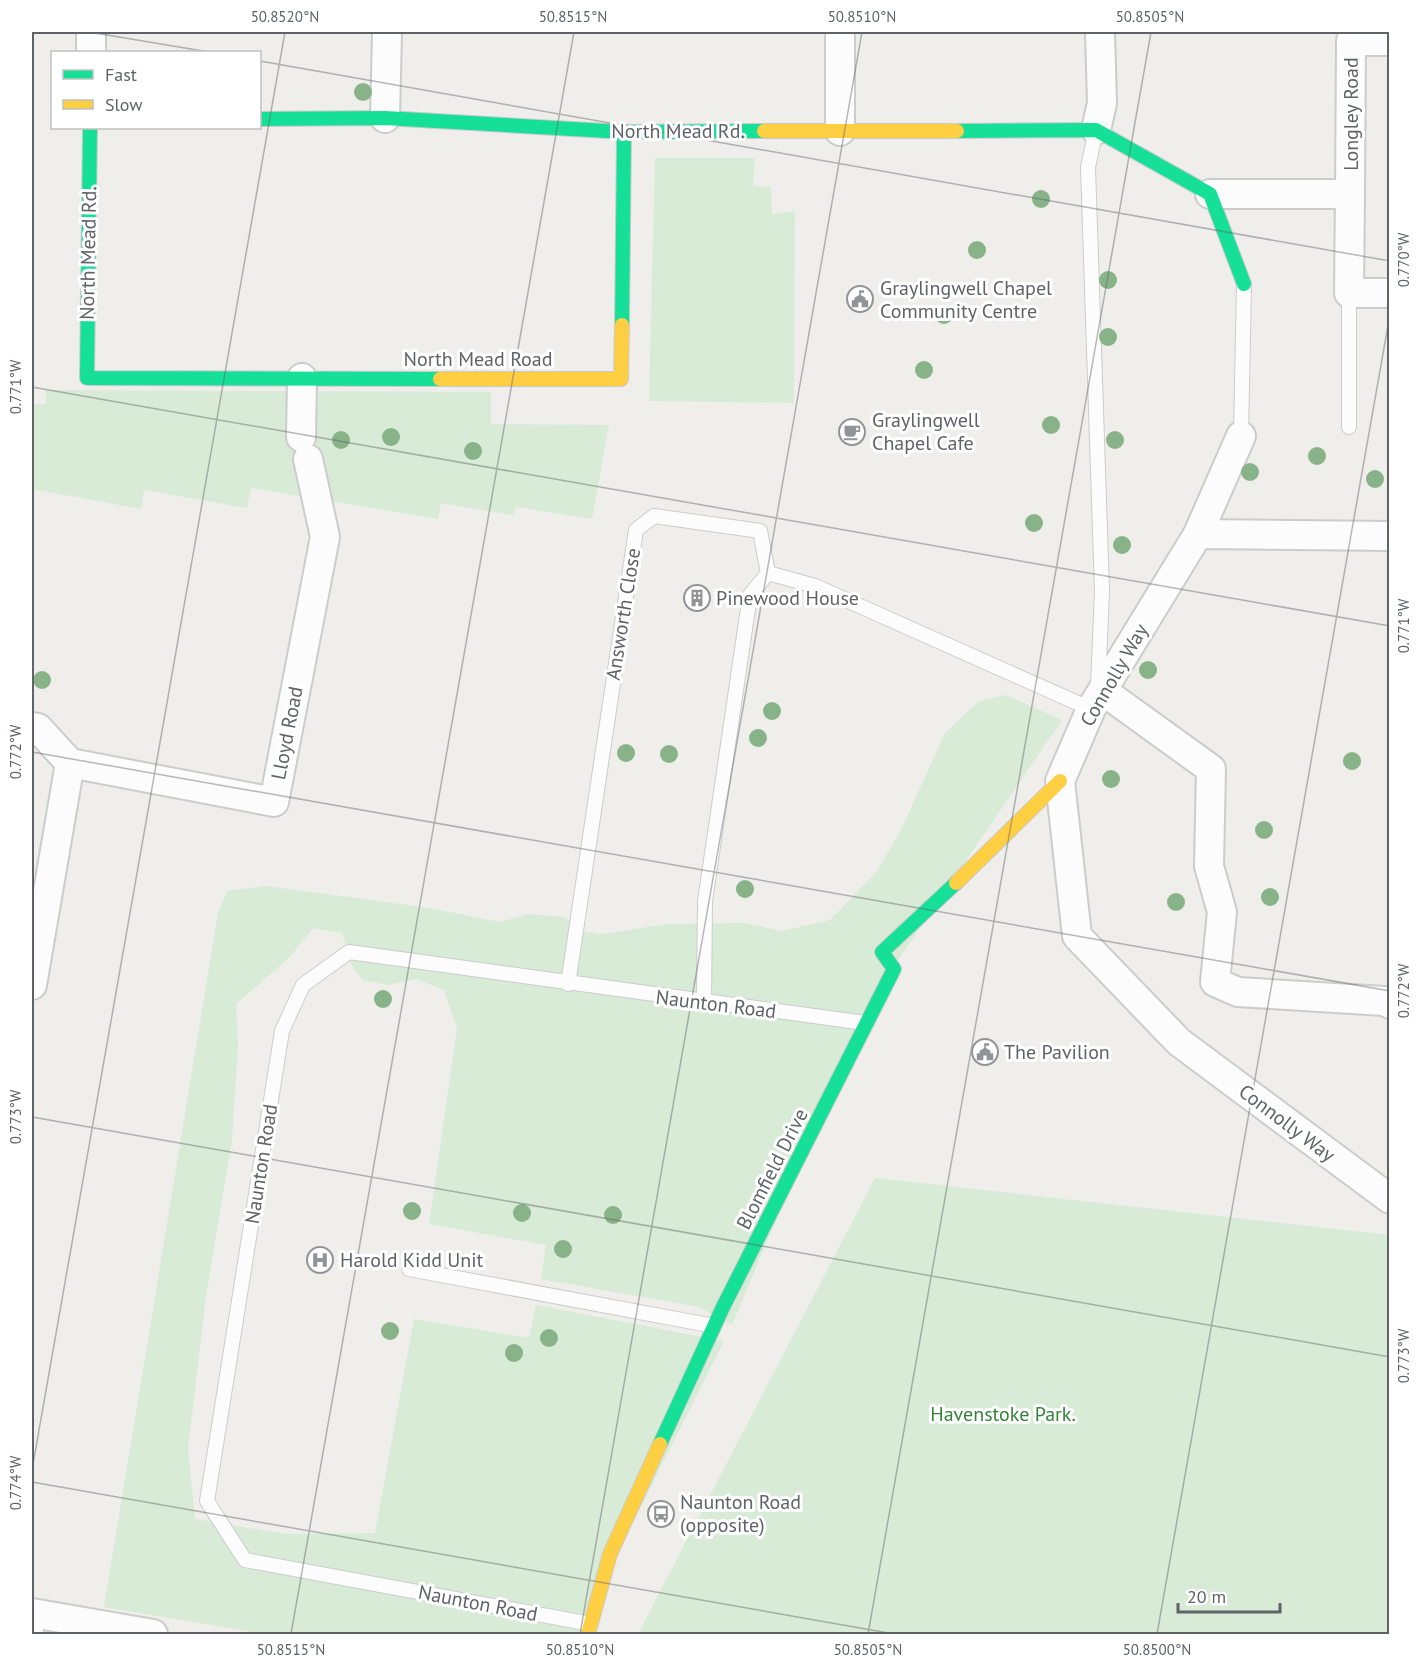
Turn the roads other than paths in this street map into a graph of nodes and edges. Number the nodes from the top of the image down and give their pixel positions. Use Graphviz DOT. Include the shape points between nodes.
graph roads {
  1 [pos="92,32"];
  2 [pos="387,32"];
  3 [pos="840,32"];
  4 [pos="1100,32"];
  5 [pos="1351,36"];
  6 [pos="1389,41"];
  7 [pos="91,51"];
  8 [pos="385,118"];
  9 [pos="261,119"];
  10 [pos="90,129"];
  11 [pos="1096,130"];
  12 [pos="840,131"];
  13 [pos="624,132"];
  14 [pos="1210,194"];
  15 [pos="1350,194"];
  16 [pos="1244,284"];
  17 [pos="1349,293"];
  18 [pos="1389,293"];
  19 [pos="87,378"];
  20 [pos="302,378"];
  21 [pos="1349,427"];
  22 [pos="1241,436"];
  23 [pos="1198,534"];
  24 [pos="1389,536"];
  25 [pos="768,573"];
  26 [pos="1097,700"];
  27 [pos="32,727"];
  28 [pos="70,763"];
  29 [pos="1060,781"];
  30 [pos="32,979"];
  31 [pos="568,984"];
  32 [pos="704,1003"];
  33 [pos="1389,1004"];
  34 [pos="867,1023"];
  35 [pos="1389,1199"];
  36 [pos="409,1269"];
  37 [pos="715,1326"];
  38 [pos="35,1621"];
  39 [pos="590,1630"];
  40 [pos="153,1635"];
  1 -- 7 [label="street"];
  2 -- 8 [label="street"];
  3 -- 12 [label="street"];
  4 -- 11 [label="street" via="1102,104"];
  5 -- 6 [label="street, Longley Road"];
  5 -- 15 [label="street, Longley Road"];
  8 -- 9 [label="street, North Mead Rd."];
  8 -- 13 [label="street, North Mead Rd."];
  10 -- 19 [label="street, North Mead Rd."];
  11 -- 12 [label="street, North Mead Rd."];
  11 -- 14 [label="street"];
  11 -- 26 [label="lane" via="1088,173 1102,591"];
  12 -- 13 [label="street, North Mead Rd."];
  13 -- 20 [label="street, North Mead Road" via="621,380"];
  14 -- 15 [label="street, Longley Road"];
  14 -- 16 [label="street, Connolly Way"];
  15 -- 17 [label="street"];
  16 -- 22 [label="lane, Connolly Way"];
  17 -- 18 [label="street"];
  17 -- 21 [label="lane"];
  19 -- 20 [label="street, North Mead Road"];
  20 -- 28 [label="street, Lloyd Road" via="305,448 325,537 274,802"];
  22 -- 23 [label="street, Connolly Way"];
  23 -- 24 [label="street"];
  23 -- 26 [label="street, Connolly Way"];
  25 -- 26 [label="lane" via="815,586"];
  25 -- 31 [label="lane, Answorth Close" via="760,531 654,516 636,530"];
  25 -- 32 [label="lane" via="750,595 705,901"];
  26 -- 29 [label="street, Connolly Way"];
  26 -- 33 [label="street" via="1211,769 1209,866 1222,912 1215,982 1238,992 1384,1000"];
  27 -- 28 [label="street" via="38,728"];
  28 -- 30 [label="street"];
  29 -- 34 [label="street, Blomfield Drive" via="882,952 894,969"];
  29 -- 35 [label="street, Connolly Way" via="1077,936 1179,1042"];
  31 -- 32 [label="lane, Naunton Road"];
  31 -- 39 [label="lane, Naunton Road" via="349,952 303,985 282,1031 207,1501 245,1560"];
  32 -- 34 [label="lane, Naunton Road"];
  34 -- 37 [label="street, Blomfield Drive"];
  36 -- 37 [label="lane"];
  37 -- 39 [label="street, Blomfield Drive" via="610,1554"];
  38 -- 40 [label="street"];
}
